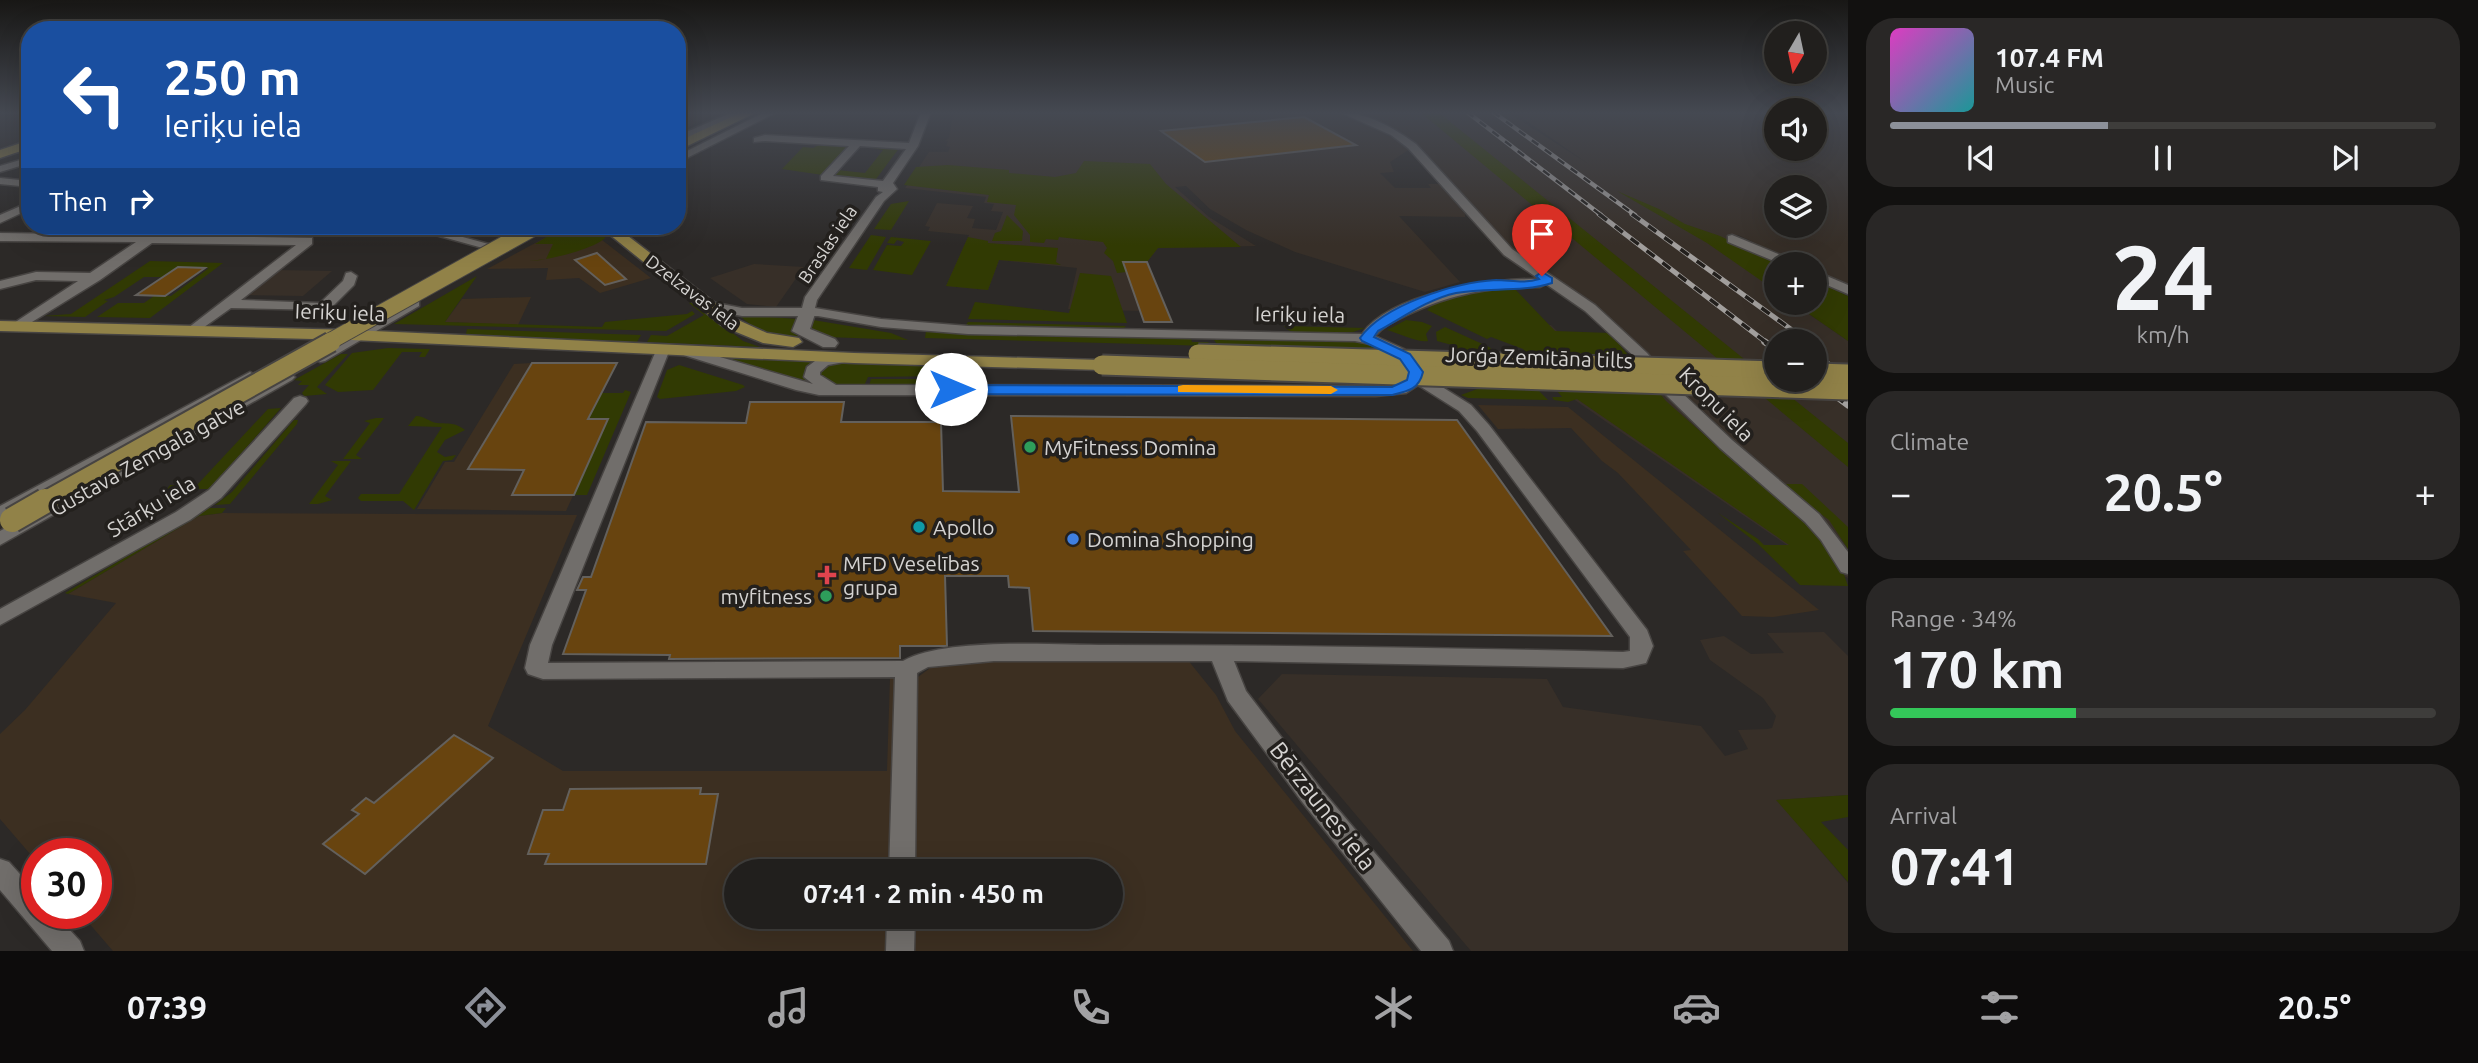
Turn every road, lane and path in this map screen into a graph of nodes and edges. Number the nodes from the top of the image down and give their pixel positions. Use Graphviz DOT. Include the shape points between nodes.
graph roads {
  1 [pos="845,156"];
  2 [pos="907,156"];
  3 [pos="1421,156"];
  4 [pos="21,163"];
  5 [pos="0,169"];
  6 [pos="0,181"];
  7 [pos="21,184"];
  8 [pos="21,185"];
  9 [pos="889,185"];
  10 [pos="0,191"];
  11 [pos="21,209"];
  12 [pos="0,219"];
  13 [pos="39,235"];
  14 [pos="445,235"];
  15 [pos="510,235"];
  16 [pos="521,235"];
  17 [pos="533,235"];
  18 [pos="618,235"];
  19 [pos="100,236"];
  20 [pos="0,237"];
  21 [pos="35,237"];
  22 [pos="151,238"];
  23 [pos="1732,239"];
  24 [pos="490,246"];
  25 [pos="1764,253"];
  26 [pos="351,276"];
  27 [pos="95,277"];
  28 [pos="1827,280"];
  29 [pos="1544,282"];
  30 [pos="1,284"];
  31 [pos="1848,290"];
  32 [pos="228,304"];
  33 [pos="711,306"];
  34 [pos="808,311"];
  35 [pos="0,326"];
  36 [pos="19,326"];
  37 [pos="193,331"];
  38 [pos="327,334"];
  39 [pos="359,335"];
  40 [pos="1367,338"];
  41 [pos="829,343"];
  42 [pos="671,349"];
  43 [pos="854,358"];
  44 [pos="1101,358"];
  45 [pos="267,367"];
  46 [pos="1764,371"];
  47 [pos="293,373"];
  48 [pos="1827,373"];
  49 [pos="1848,374"];
  50 [pos="1411,382"];
  51 [pos="838,390"];
  52 [pos="1848,390"];
  53 [pos="300,401"];
  54 [pos="3,525"];
  55 [pos="1848,567"];
  56 [pos="0,618"];
  57 [pos="1220,654"];
  58 [pos="906,669"];
  59 [pos="902,859"];
  60 [pos="2,877"];
  61 [pos="21,897"];
  62 [pos="51,929"];
  63 [pos="901,929"];
  64 [pos="70,951"];
  65 [pos="900,951"];
  66 [pos="1439,951"];
  1 -- 9 [label="street" via="825,178"];
  2 -- 9 [label="street, Braslas iela"];
  3 -- 29 [label="street, Kroņu iela" via="1484,229"];
  4 -- 5 [label="street"];
  6 -- 7 [label="street"];
  8 -- 10 [label="street"];
  9 -- 34 [label="street, Braslas iela" via="891,189 810,300"];
  11 -- 12 [label="street"];
  13 -- 21 [label="street"];
  14 -- 24 [label="street"];
  15 -- 24 [label="street, Gustava Zemgala gatve"];
  16 -- 54 [label="main road, Gustava Zemgala gatve, bridge"];
  17 -- 39 [label="street, Gustava Zemgala gatve"];
  18 -- 33 [label="main road, Dzelzavas iela"];
  19 -- 21 [label="street"];
  19 -- 22 [label="street"];
  20 -- 21 [label="street"];
  22 -- 27 [label="street"];
  22 -- 32 [label="street" via="308,241"];
  23 -- 25 [label="street"];
  24 -- 38 [label="street, Gustava Zemgala gatve"];
  26 -- 32 [label="street" via="324,307"];
  27 -- 30 [label="street" via="36,276"];
  27 -- 36 [label="street"];
  28 -- 31 [label="street"];
  29 -- 40 [label="street" via="1467,286 1436,295 1383,322"];
  29 -- 55 [label="street, Kroņu iela" via="1590,308 1642,356 1726,444 1812,518"];
  32 -- 37 [label="street"];
  33 -- 34 [label="street, Ieriķu iela" via="741,312"];
  33 -- 41 [label="main road, Dzelzavas iela" via="730,323 763,338"];
  34 -- 40 [label="street, Ieriķu iela" via="968,330"];
  34 -- 41 [label="street" via="802,331"];
  35 -- 36 [label="main road, Ieriķu iela"];
  36 -- 37 [label="main road, Ieriķu iela"];
  37 -- 38 [label="main road, Ieriķu iela"];
  38 -- 39 [label="main road, Ieriķu iela"];
  38 -- 45 [label="street, Gustava Zemgala gatve"];
  39 -- 42 [label="main road, Ieriķu iela"];
  39 -- 47 [label="street, Gustava Zemgala gatve"];
  40 -- 50 [label="street, Ieriķu iela" via="1405,356 1415,367"];
  41 -- 44 [label="main road"];
  42 -- 43 [label="main road, Ieriķu iela"];
  42 -- 51 [label="street, Ieriķu iela" via="801,387"];
  42 -- 58 [label="street" via="572,565 536,668 553,672"];
  43 -- 44 [label="main road, Ieriķu iela"];
  43 -- 51 [label="street, Ieriķu iela" via="827,360 812,370 820,385"];
  44 -- 46 [label="main road, Jorģa Zemitāna tilts, bridge"];
  44 -- 52 [label="main road, Jorģa Zemitāna tilts, bridge"];
  45 -- 47 [label="street" via="297,364"];
  45 -- 54 [label="street, Gustava Zemgala gatve"];
  47 -- 54 [label="street, Gustava Zemgala gatve"];
  48 -- 49 [label="main road, bridge"];
  50 -- 51 [label="street, Ieriķu iela" via="1376,391"];
  50 -- 57 [label="street" via="1460,405 1483,428 1640,635 1638,657"];
  53 -- 56 [label="street, Stārķu iela" via="215,494"];
  57 -- 58 [label="street" via="994,653 924,659"];
  57 -- 66 [label="street, Bērzaunes iela" via="1236,695"];
  58 -- 59 [label="street"];
  60 -- 61 [label="street"];
  62 -- 64 [label="street"];
  63 -- 65 [label="street"];
}
